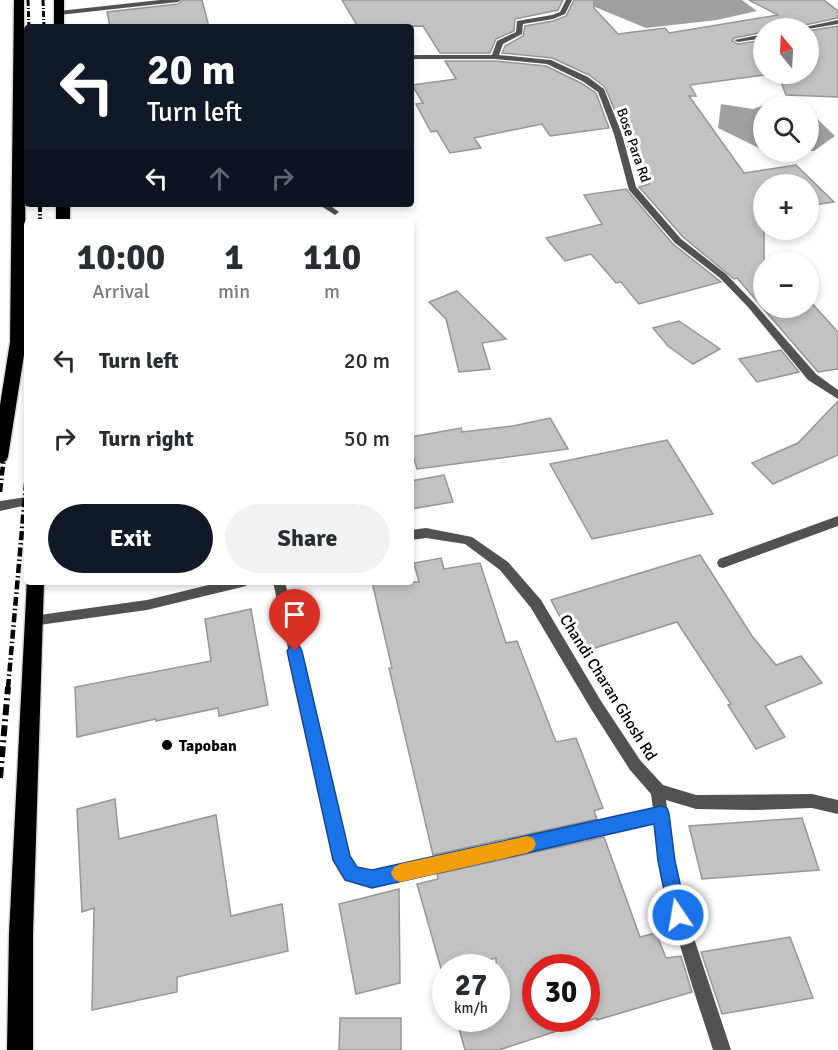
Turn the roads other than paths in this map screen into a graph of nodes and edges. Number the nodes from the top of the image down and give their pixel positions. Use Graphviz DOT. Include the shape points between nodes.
graph roads {
  1 [pos="18,0"];
  2 [pos="59,0"];
  3 [pos="178,0"];
  4 [pos="569,0"];
  5 [pos="59,13"];
  6 [pos="838,22"];
  7 [pos="59,24"];
  8 [pos="819,25"];
  9 [pos="753,38"];
  10 [pos="738,40"];
  11 [pos="414,57"];
  12 [pos="495,57"];
  13 [pos="327,207"];
  14 [pos="335,212"];
  15 [pos="838,395"];
  16 [pos="0,458"];
  17 [pos="24,502"];
  18 [pos="0,506"];
  19 [pos="838,521"];
  20 [pos="414,535"];
  21 [pos="723,563"];
  22 [pos="35,585"];
  23 [pos="230,585"];
  24 [pos="280,585"];
  25 [pos="32,621"];
  26 [pos="658,791"];
  27 [pos="838,807"];
  28 [pos="661,814"];
  29 [pos="20,1050"];
  30 [pos="722,1050"];
  1 -- 16 [label="highway" via="18,342"];
  2 -- 5 [label="highway"];
  3 -- 5 [label="street"];
  4 -- 12 [label="street" via="563,13 519,22 520,33 500,43"];
  5 -- 7 [label="highway"];
  6 -- 8 [label="street"];
  9 -- 10 [label="street"];
  11 -- 12 [label="street, Bose Para Rd"];
  12 -- 15 [label="street, Bose Para Rd" via="548,62 601,91 618,134 632,188 678,241 723,276 751,305 812,377"];
  13 -- 14 [label="street"];
  17 -- 18 [label="street"];
  19 -- 21 [label="street"];
  20 -- 26 [label="street, Chandi Charan Ghosh Rd" via="426,533 468,540 504,566 536,604 602,715 635,765"];
  22 -- 25 [label="highway"];
  23 -- 25 [label="street" via="147,605"];
  24 -- 28 [label="street" via="342,860 351,874 372,879"];
  25 -- 29 [label="highway"];
  26 -- 27 [label="street" via="696,802 812,801"];
  26 -- 28 [label="street"];
  28 -- 30 [label="street" via="678,915"];
}
